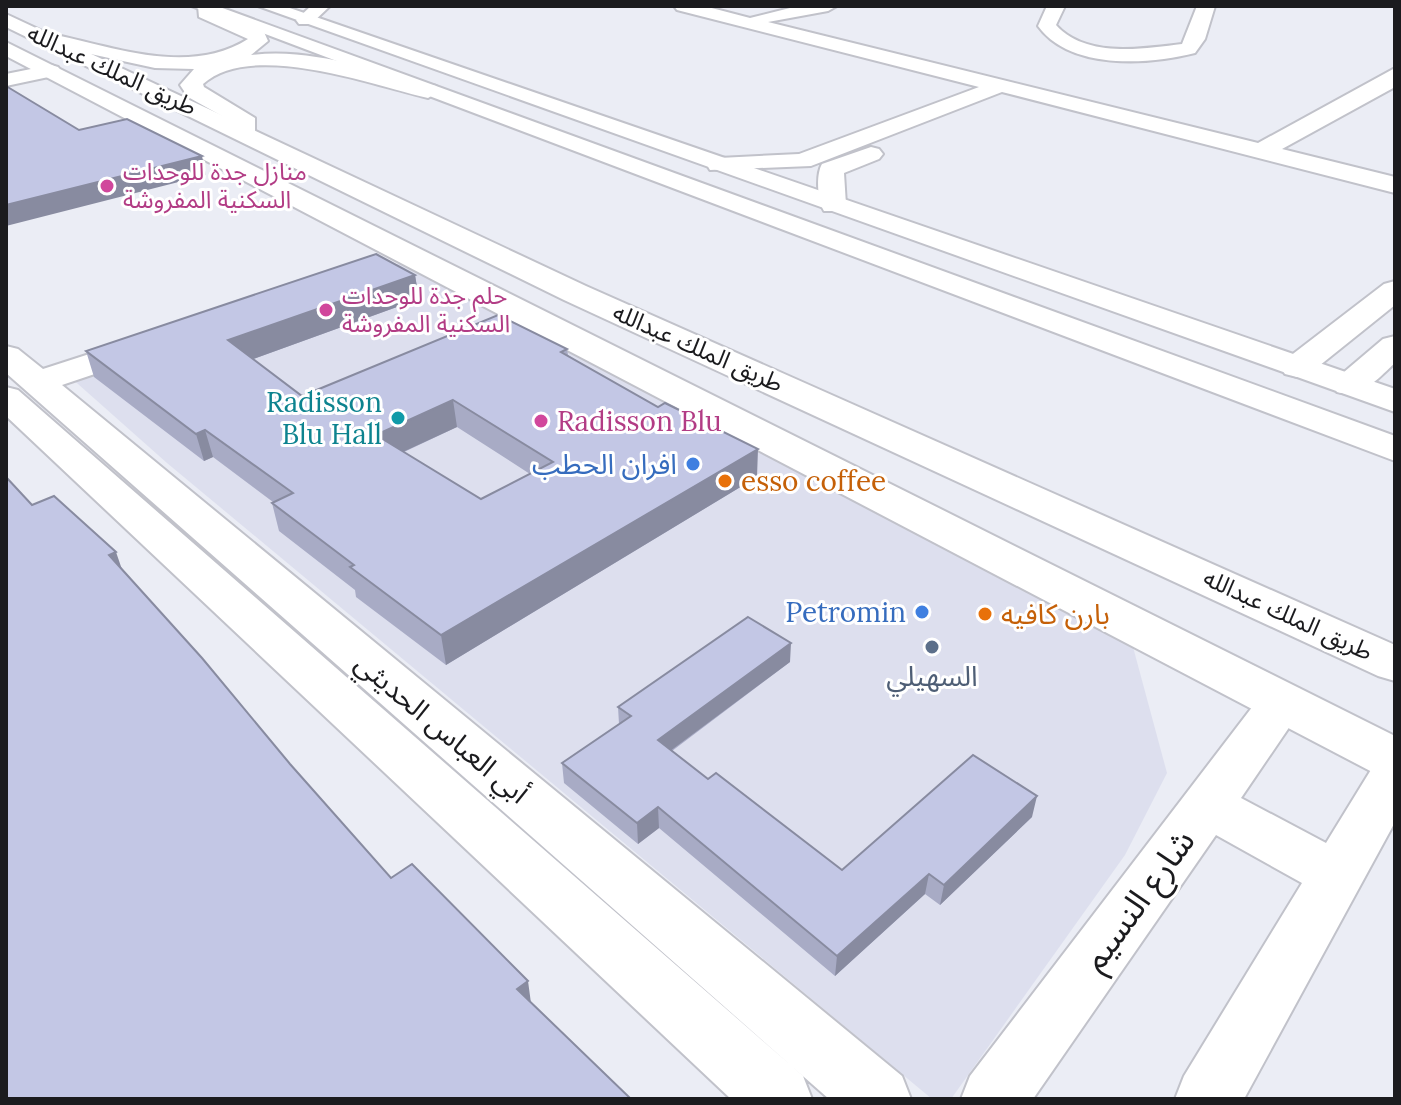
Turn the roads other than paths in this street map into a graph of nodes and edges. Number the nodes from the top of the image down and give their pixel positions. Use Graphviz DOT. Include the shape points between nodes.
graph roads {
  1 [pos="267,6"];
  2 [pos="683,6"];
  3 [pos="709,6"];
  4 [pos="828,6"];
  5 [pos="1056,6"];
  6 [pos="1206,6"];
  7 [pos="203,7"];
  8 [pos="313,13"];
  9 [pos="795,19"];
  10 [pos="6,20"];
  11 [pos="1071,46"];
  12 [pos="1128,55"];
  13 [pos="25,62"];
  14 [pos="1086,71"];
  15 [pos="1395,74"];
  16 [pos="1036,82"];
  17 [pos="428,91"];
  18 [pos="563,111"];
  19 [pos="243,132"];
  20 [pos="1262,151"];
  21 [pos="616,160"];
  22 [pos="719,165"];
  23 [pos="1395,177"];
  24 [pos="1395,185"];
  25 [pos="311,204"];
  26 [pos="833,205"];
  27 [pos="776,219"];
  28 [pos="434,227"];
  29 [pos="951,246"];
  30 [pos="410,254"];
  31 [pos="367,269"];
  32 [pos="1395,290"];
  33 [pos="575,293"];
  34 [pos="180,333"];
  35 [pos="1395,346"];
  36 [pos="1297,367"];
  37 [pos="634,369"];
  38 [pos="1349,385"];
  39 [pos="12,387"];
  40 [pos="1395,401"];
  41 [pos="1395,449"];
  42 [pos="1395,663"];
  43 [pos="1283,701"];
  44 [pos="1395,760"];
  45 [pos="1395,774"];
  46 [pos="1208,805"];
  47 [pos="1337,875"];
  48 [pos="779,1099"];
  49 [pos="878,1099"];
  50 [pos="994,1099"];
  51 [pos="1208,1099"];
  1 -- 8 [label="main road"];
  2 -- 16 [label="street"];
  3 -- 9 [label="street" via="758,18"];
  4 -- 9 [label="street"];
  5 -- 11 [label="street" via="1047,26 1055,40"];
  6 -- 12 [label="street" via="1188,49"];
  7 -- 13 [label="main road" via="205,13 246,30 258,41 224,57 163,63 112,57"];
  7 -- 17 [label="main road"];
  8 -- 18 [label="main road"];
  9 -- 16 [label="street"];
  10 -- 13 [label="main road, طريق الملك عبدالله"];
  11 -- 12 [label="street"];
  11 -- 16 [label="street" via="1077,53 1071,62"];
  12 -- 14 [label="street"];
  13 -- 19 [label="main road, طريق الملك عبدالله"];
  13 -- 25 [label="main road"];
  15 -- 20 [label="street"];
  16 -- 20 [label="street"];
  16 -- 22 [label="street" via="802,161"];
  16 -- 24 [label="street"];
  16 -- 26 [label="street" via="831,169"];
  17 -- 19 [label="main road" via="311,59 241,61 194,78 196,92 243,118"];
  17 -- 21 [label="main road"];
  18 -- 21 [label="main road"];
  18 -- 22 [label="main road"];
  19 -- 28 [label="main road, طريق الملك عبدالله"];
  20 -- 23 [label="street"];
  21 -- 27 [label="main road"];
  22 -- 26 [label="main road"];
  25 -- 28 [label="main road"];
  25 -- 30 [label="main road"];
  26 -- 29 [label="main road"];
  27 -- 29 [label="main road"];
  27 -- 41 [label="main road"];
  28 -- 33 [label="main road, طريق الملك عبدالله"];
  29 -- 36 [label="main road"];
  30 -- 31 [label="street"];
  30 -- 37 [label="main road"];
  32 -- 36 [label="street"];
  33 -- 37 [label="main road"];
  33 -- 42 [label="main road, طريق الملك عبدالله"];
  34 -- 39 [label="street"];
  35 -- 38 [label="street"];
  36 -- 38 [label="main road"];
  37 -- 43 [label="main road"];
  38 -- 40 [label="main road"];
  39 -- 48 [label="street, أبي العباس الحديثي"];
  39 -- 49 [label="street, أبي العباس الحديثي"];
  43 -- 44 [label="main road"];
  43 -- 46 [label="street, شارع النسيم"];
  45 -- 47 [label="street"];
  46 -- 47 [label="street"];
  46 -- 50 [label="street, شارع النسيم"];
  47 -- 51 [label="street"];
}
